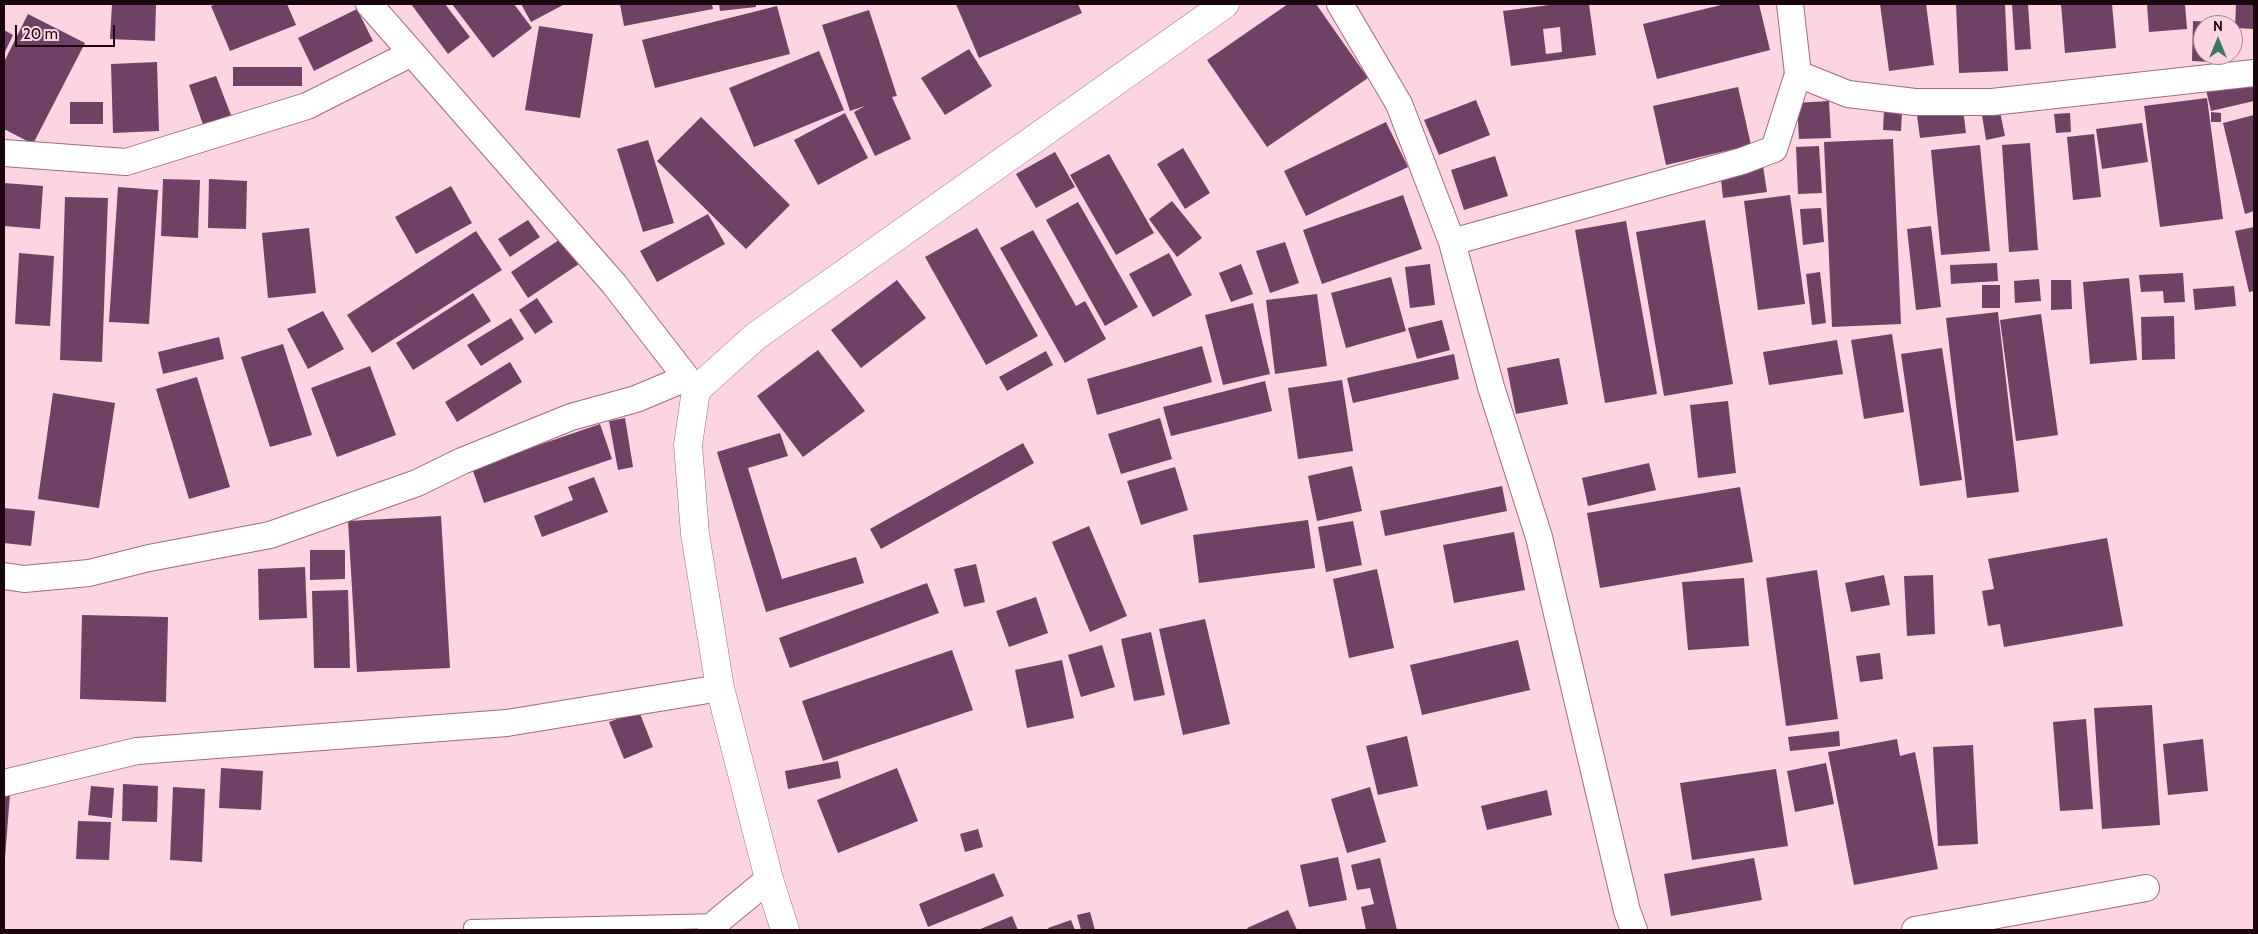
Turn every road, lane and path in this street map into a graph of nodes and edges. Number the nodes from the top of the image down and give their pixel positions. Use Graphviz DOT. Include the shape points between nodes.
graph roads {
  1 [pos="369,4"];
  2 [pos="1225,4"];
  3 [pos="1340,4"];
  4 [pos="1790,4"];
  5 [pos="412,53"];
  6 [pos="2254,73"];
  7 [pos="1798,74"];
  8 [pos="4,153"];
  9 [pos="1452,242"];
  10 [pos="691,384"];
  11 [pos="4,576"];
  12 [pos="720,688"];
  13 [pos="4,783"];
  14 [pos="769,879"];
  15 [pos="2146,888"];
  16 [pos="715,925"];
  17 [pos="471,927"];
  18 [pos="785,930"];
  19 [pos="1634,930"];
  20 [pos="1915,930"];
  1 -- 5 [label="street"];
  2 -- 10 [label="street"];
  3 -- 9 [label="street" via="1399,104"];
  4 -- 7 [label="street"];
  5 -- 8 [label="street" via="307,106 126,162"];
  5 -- 10 [label="street" via="614,284"];
  6 -- 7 [label="street" via="1992,102 1916,102 1848,94"];
  7 -- 9 [label="street" via="1774,148 1742,161"];
  9 -- 19 [label="street" via="1491,387 1539,537"];
  10 -- 11 [label="street" via="571,417 417,483 270,535 89,573 24,579"];
  10 -- 12 [label="street" via="688,445 695,534"];
  12 -- 13 [label="street" via="507,723 137,751"];
  12 -- 14 [label="street"];
  14 -- 16 [label="street"];
  14 -- 18 [label="street"];
  15 -- 20 [label="street"];
  16 -- 17 [label="lane"];
}
